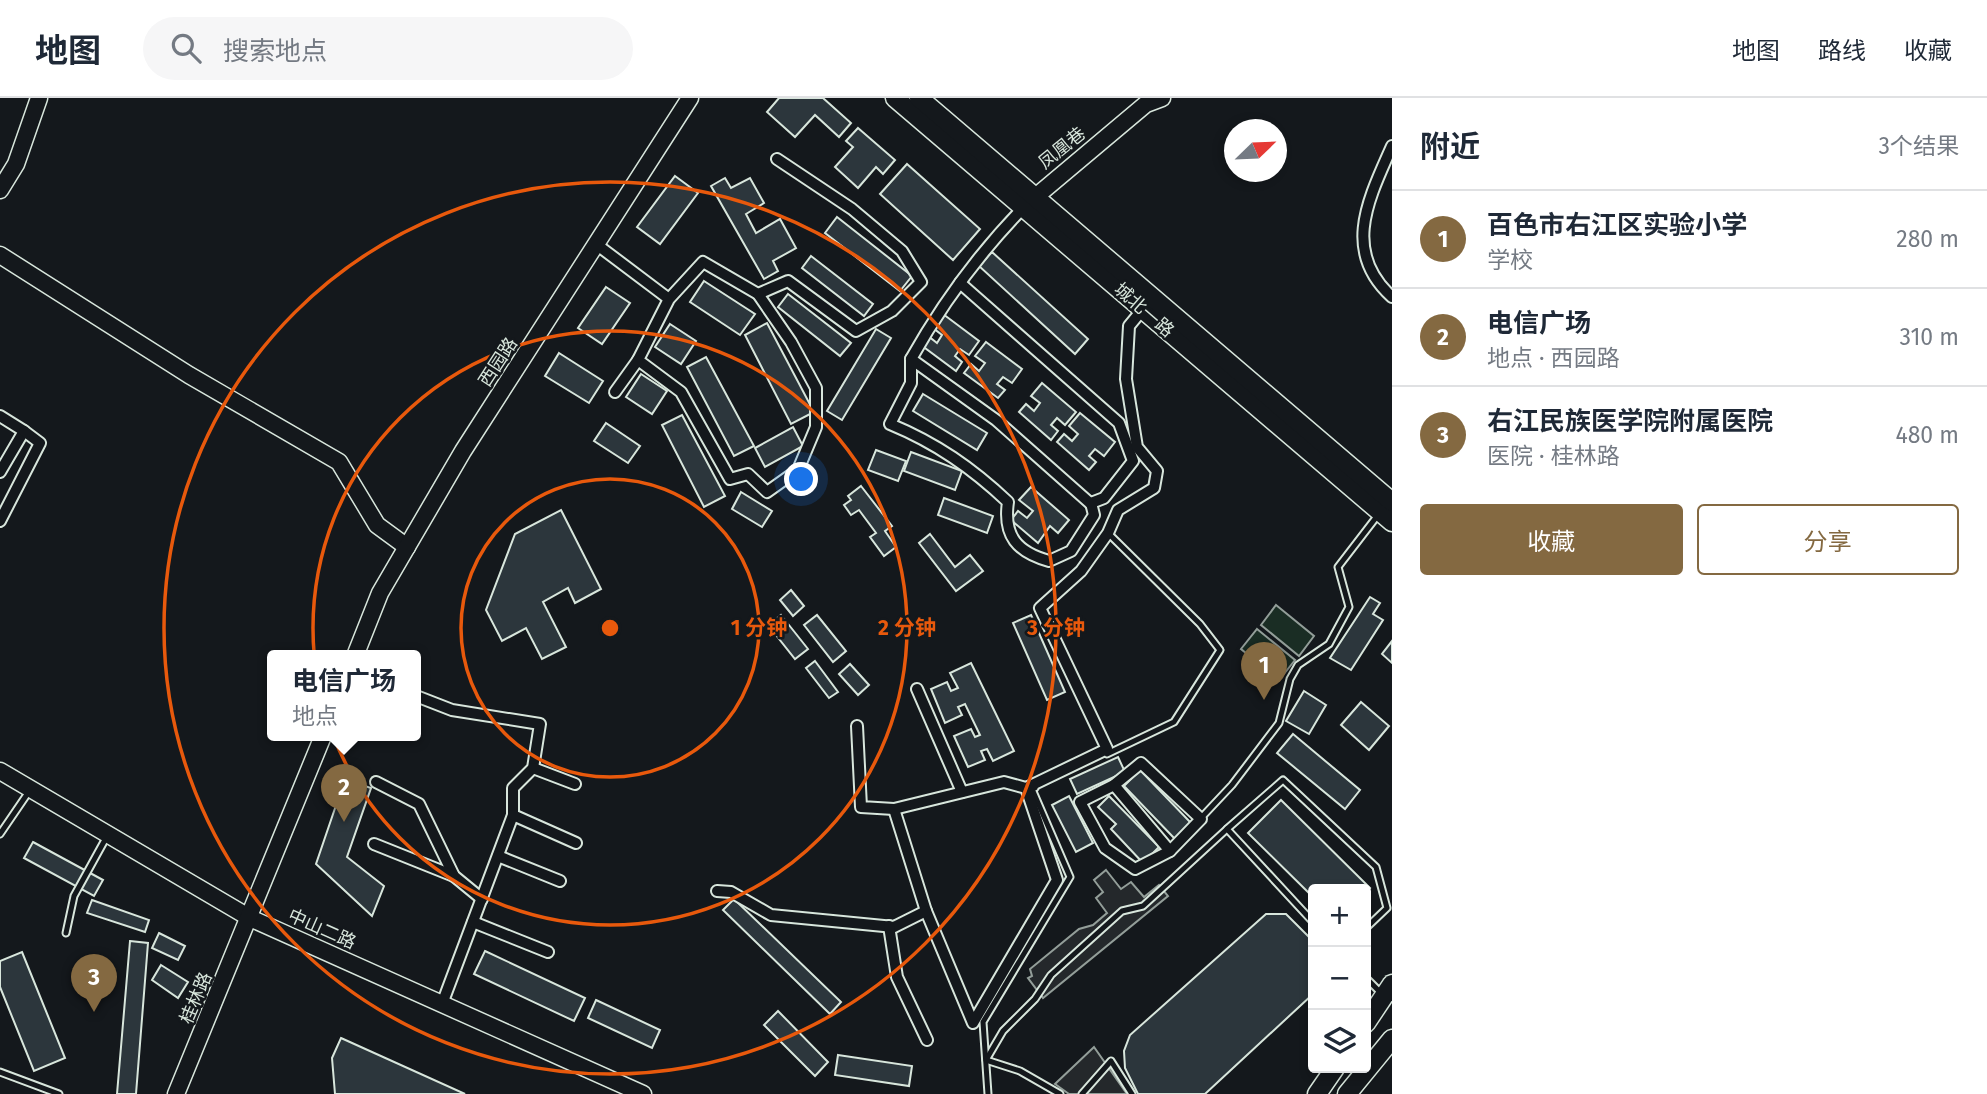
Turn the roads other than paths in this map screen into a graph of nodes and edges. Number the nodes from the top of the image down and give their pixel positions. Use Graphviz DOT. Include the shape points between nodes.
graph roads {
  1 [pos="38,98"];
  2 [pos="690,98"];
  3 [pos="895,98"];
  4 [pos="919,98"];
  5 [pos="1162,98"];
  6 [pos="1392,146"];
  7 [pos="777,159"];
  8 [pos="0,190"];
  9 [pos="1028,202"];
  10 [pos="596,244"];
  11 [pos="0,255"];
  12 [pos="960,283"];
  13 [pos="758,294"];
  14 [pos="1392,297"];
  15 [pos="669,299"];
  16 [pos="1143,309"];
  17 [pos="911,359"];
  18 [pos="638,360"];
  19 [pos="615,392"];
  20 [pos="0,416"];
  21 [pos="24,431"];
  22 [pos="0,472"];
  23 [pos="1091,504"];
  24 [pos="1388,512"];
  25 [pos="0,521"];
  26 [pos="1108,533"];
  27 [pos="407,547"];
  28 [pos="357,650"];
  29 [pos="917,689"];
  30 [pos="421,698"];
  31 [pos="858,726"];
  32 [pos="321,741"];
  33 [pos="533,768"];
  34 [pos="0,771"];
  35 [pos="376,782"];
  36 [pos="575,784"];
  37 [pos="1114,785"];
  38 [pos="1026,788"];
  39 [pos="30,790"];
  40 [pos="962,792"];
  41 [pos="894,809"];
  42 [pos="513,816"];
  43 [pos="1201,819"];
  44 [pos="1227,829"];
  45 [pos="0,834"];
  46 [pos="107,835"];
  47 [pos="374,844"];
  48 [pos="576,844"];
  49 [pos="1170,851"];
  50 [pos="498,856"];
  51 [pos="454,876"];
  52 [pos="560,881"];
  53 [pos="717,891"];
  54 [pos="481,899"];
  55 [pos="926,911"];
  56 [pos="1308,917"];
  57 [pos="250,918"];
  58 [pos="473,922"];
  59 [pos="1371,923"];
  60 [pos="889,926"];
  61 [pos="66,933"];
  62 [pos="548,952"];
  63 [pos="1371,981"];
  64 [pos="1388,990"];
  65 [pos="442,1004"];
  66 [pos="1371,1016"];
  67 [pos="1392,1040"];
  68 [pos="927,1041"];
  69 [pos="986,1060"];
  70 [pos="0,1072"];
  71 [pos="1332,1073"];
  72 [pos="1126,1086"];
  73 [pos="59,1094"];
  74 [pos="176,1094"];
  75 [pos="643,1094"];
  76 [pos="988,1094"];
  77 [pos="1060,1094"];
  78 [pos="1082,1094"];
  79 [pos="1119,1094"];
  80 [pos="1132,1094"];
  81 [pos="1317,1094"];
  82 [pos="1347,1094"];
  1 -- 8 [label="street" via="16,164"];
  2 -- 10 [label="street, 西园路"];
  3 -- 9 [label="main road, 城北一路"];
  4 -- 9 [label="main road, 城北一路"];
  5 -- 9 [label="street, 凤凰巷" via="1146,104"];
  6 -- 14 [label="street" via="1367,202 1362,246 1375,281"];
  7 -- 13 [label="street" via="852,209 902,251 921,282 892,311 856,331 788,281"];
  9 -- 12 [label="street"];
  9 -- 16 [label="main road, 城北一路"];
  9 -- 24 [label="main road, 城北一路"];
  10 -- 15 [label="street"];
  10 -- 27 [label="street, 西园路"];
  11 -- 27 [label="street" via="189,375 339,462 377,525"];
  12 -- 17 [label="street"];
  12 -- 23 [label="street" via="1118,424 1133,461 1104,498"];
  13 -- 15 [label="street" via="703,262"];
  13 -- 18 [label="street" via="816,388 816,427 798,470 767,492 748,474 730,479 681,392"];
  15 -- 18 [label="street"];
  16 -- 24 [label="main road, 城北一路"];
  16 -- 26 [label="street" via="1129,326 1126,379 1137,447 1157,471 1154,488 1118,510"];
  17 -- 23 [label="street" via="996,420"];
  17 -- 23 [label="street" via="911,383 890,424 952,454 1008,502 1005,521 1013,539 1029,556 1049,561 1071,551 1094,515"];
  18 -- 19 [label="street"];
  20 -- 21 [label="street"];
  21 -- 22 [label="street"];
  21 -- 25 [label="street" via="40,443"];
  24 -- 43 [label="lane" via="1338,567 1349,607 1329,644 1297,665 1279,723"];
  26 -- 38 [label="street" via="1081,570 1040,608 1108,748"];
  26 -- 69 [label="lane" via="1200,624 1220,650 1174,722 1032,789 1070,877 983,1022"];
  27 -- 28 [label="street, 西园路" via="380,593"];
  29 -- 40 [label="street"];
  30 -- 33 [label="street" via="452,710 540,724"];
  31 -- 41 [label="street" via="860,807"];
  32 -- 57 [label="street"];
  33 -- 36 [label="street"];
  33 -- 42 [label="street" via="513,788"];
  34 -- 39 [label="street, 中山二路"];
  35 -- 51 [label="street" via="419,804"];
  37 -- 43 [label="street" via="1141,763"];
  37 -- 49 [label="street"];
  37 -- 49 [label="street" via="1080,802 1105,848 1135,869"];
  38 -- 40 [label="street" via="1004,782"];
  38 -- 55 [label="street" via="1057,880 973,1023"];
  39 -- 45 [label="lane"];
  39 -- 46 [label="street, 中山二路"];
  40 -- 41 [label="street"];
  41 -- 55 [label="street"];
  42 -- 48 [label="street"];
  42 -- 50 [label="street"];
  43 -- 49 [label="street"];
  44 -- 56 [label="lane"];
  44 -- 59 [label="lane" via="1283,780 1376,867 1387,908"];
  44 -- 69 [label="lane" via="1143,906 1122,911 1051,975 1003,1031"];
  46 -- 57 [label="street, 中山二路"];
  46 -- 61 [label="lane" via="74,896"];
  47 -- 51 [label="street"];
  50 -- 52 [label="street"];
  50 -- 54 [label="street"];
  51 -- 54 [label="street"];
  53 -- 60 [label="street" via="731,892 771,915"];
  54 -- 58 [label="street"];
  55 -- 60 [label="street"];
  57 -- 65 [label="street, 中山二路"];
  57 -- 74 [label="street, 桂林路"];
  58 -- 62 [label="street"];
  58 -- 65 [label="street"];
  60 -- 68 [label="street" via="897,977"];
  63 -- 64 [label="lane"];
  64 -- 66 [label="main road"];
  65 -- 75 [label="street, 中山二路"];
  67 -- 82 [label="main road"];
  69 -- 76 [label="lane"];
  69 -- 77 [label="lane" via="1020,1071"];
  70 -- 73 [label="lane"];
  71 -- 81 [label="main road"];
  72 -- 78 [label="lane" via="1111,1061"];
  72 -- 79 [label="lane"];
  72 -- 80 [label="lane"];
}
